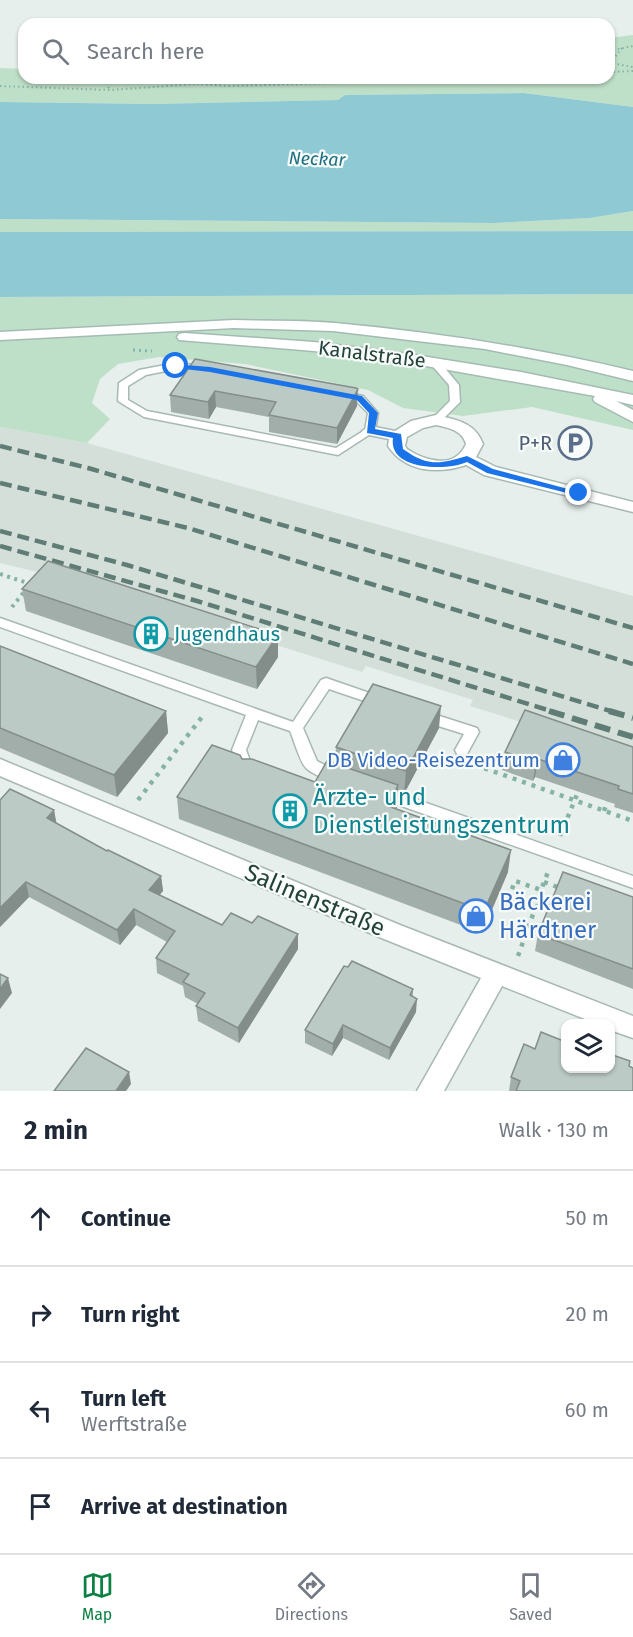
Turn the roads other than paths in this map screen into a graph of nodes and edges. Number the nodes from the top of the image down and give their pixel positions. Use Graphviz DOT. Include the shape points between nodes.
graph roads {
  1 [pos="107,332"];
  2 [pos="0,336"];
  3 [pos="434,362"];
  4 [pos="633,376"];
  5 [pos="584,389"];
  6 [pos="633,400"];
  7 [pos="633,417"];
  8 [pos="436,420"];
  9 [pos="370,431"];
  10 [pos="398,436"];
  11 [pos="467,459"];
  12 [pos="633,507"];
  13 [pos="3,618"];
  14 [pos="393,705"];
  15 [pos="254,713"];
  16 [pos="416,713"];
  17 [pos="296,728"];
  18 [pos="462,750"];
  19 [pos="2,771"];
  20 [pos="249,775"];
  21 [pos="351,783"];
  22 [pos="371,790"];
  23 [pos="633,882"];
  24 [pos="503,977"];
  25 [pos="633,1027"];
  26 [pos="430,1091"];
  1 -- 2 [label="main road, Kanalstraße"];
  1 -- 3 [label="main road, Kanalstraße" via="332,348"];
  1 -- 4 [label="main road, Kanalstraße" via="234,324 333,327 485,345"];
  3 -- 5 [label="main road, Kanalstraße"];
  3 -- 8 [label="lane" via="456,390 455,402"];
  5 -- 6 [label="main road, Kanalstraße"];
  5 -- 7 [label="main road"];
  8 -- 10 [label="main road" via="419,422"];
  8 -- 11 [label="main road" via="462,427 471,434 474,451"];
  9 -- 9 [label="lane" via="373,413 359,398 210,370 176,366 143,372 123,385 123,401 144,414 338,452"];
  9 -- 10 [label="main road"];
  10 -- 11 [label="main road" via="399,451 415,462 442,466"];
  11 -- 12 [label="main road" via="490,471"];
  13 -- 15 [label="lane"];
  14 -- 17 [label="lane" via="326,682"];
  15 -- 17 [label="lane"];
  15 -- 20 [label="lane" via="239,750"];
  16 -- 18 [label="lane" via="472,732"];
  17 -- 21 [label="lane" via="311,764"];
  19 -- 24 [label="main road, Salinenstraße"];
  22 -- 23 [label="lane"];
  24 -- 25 [label="main road, Salinenstraße"];
  24 -- 26 [label="main road"];
}
